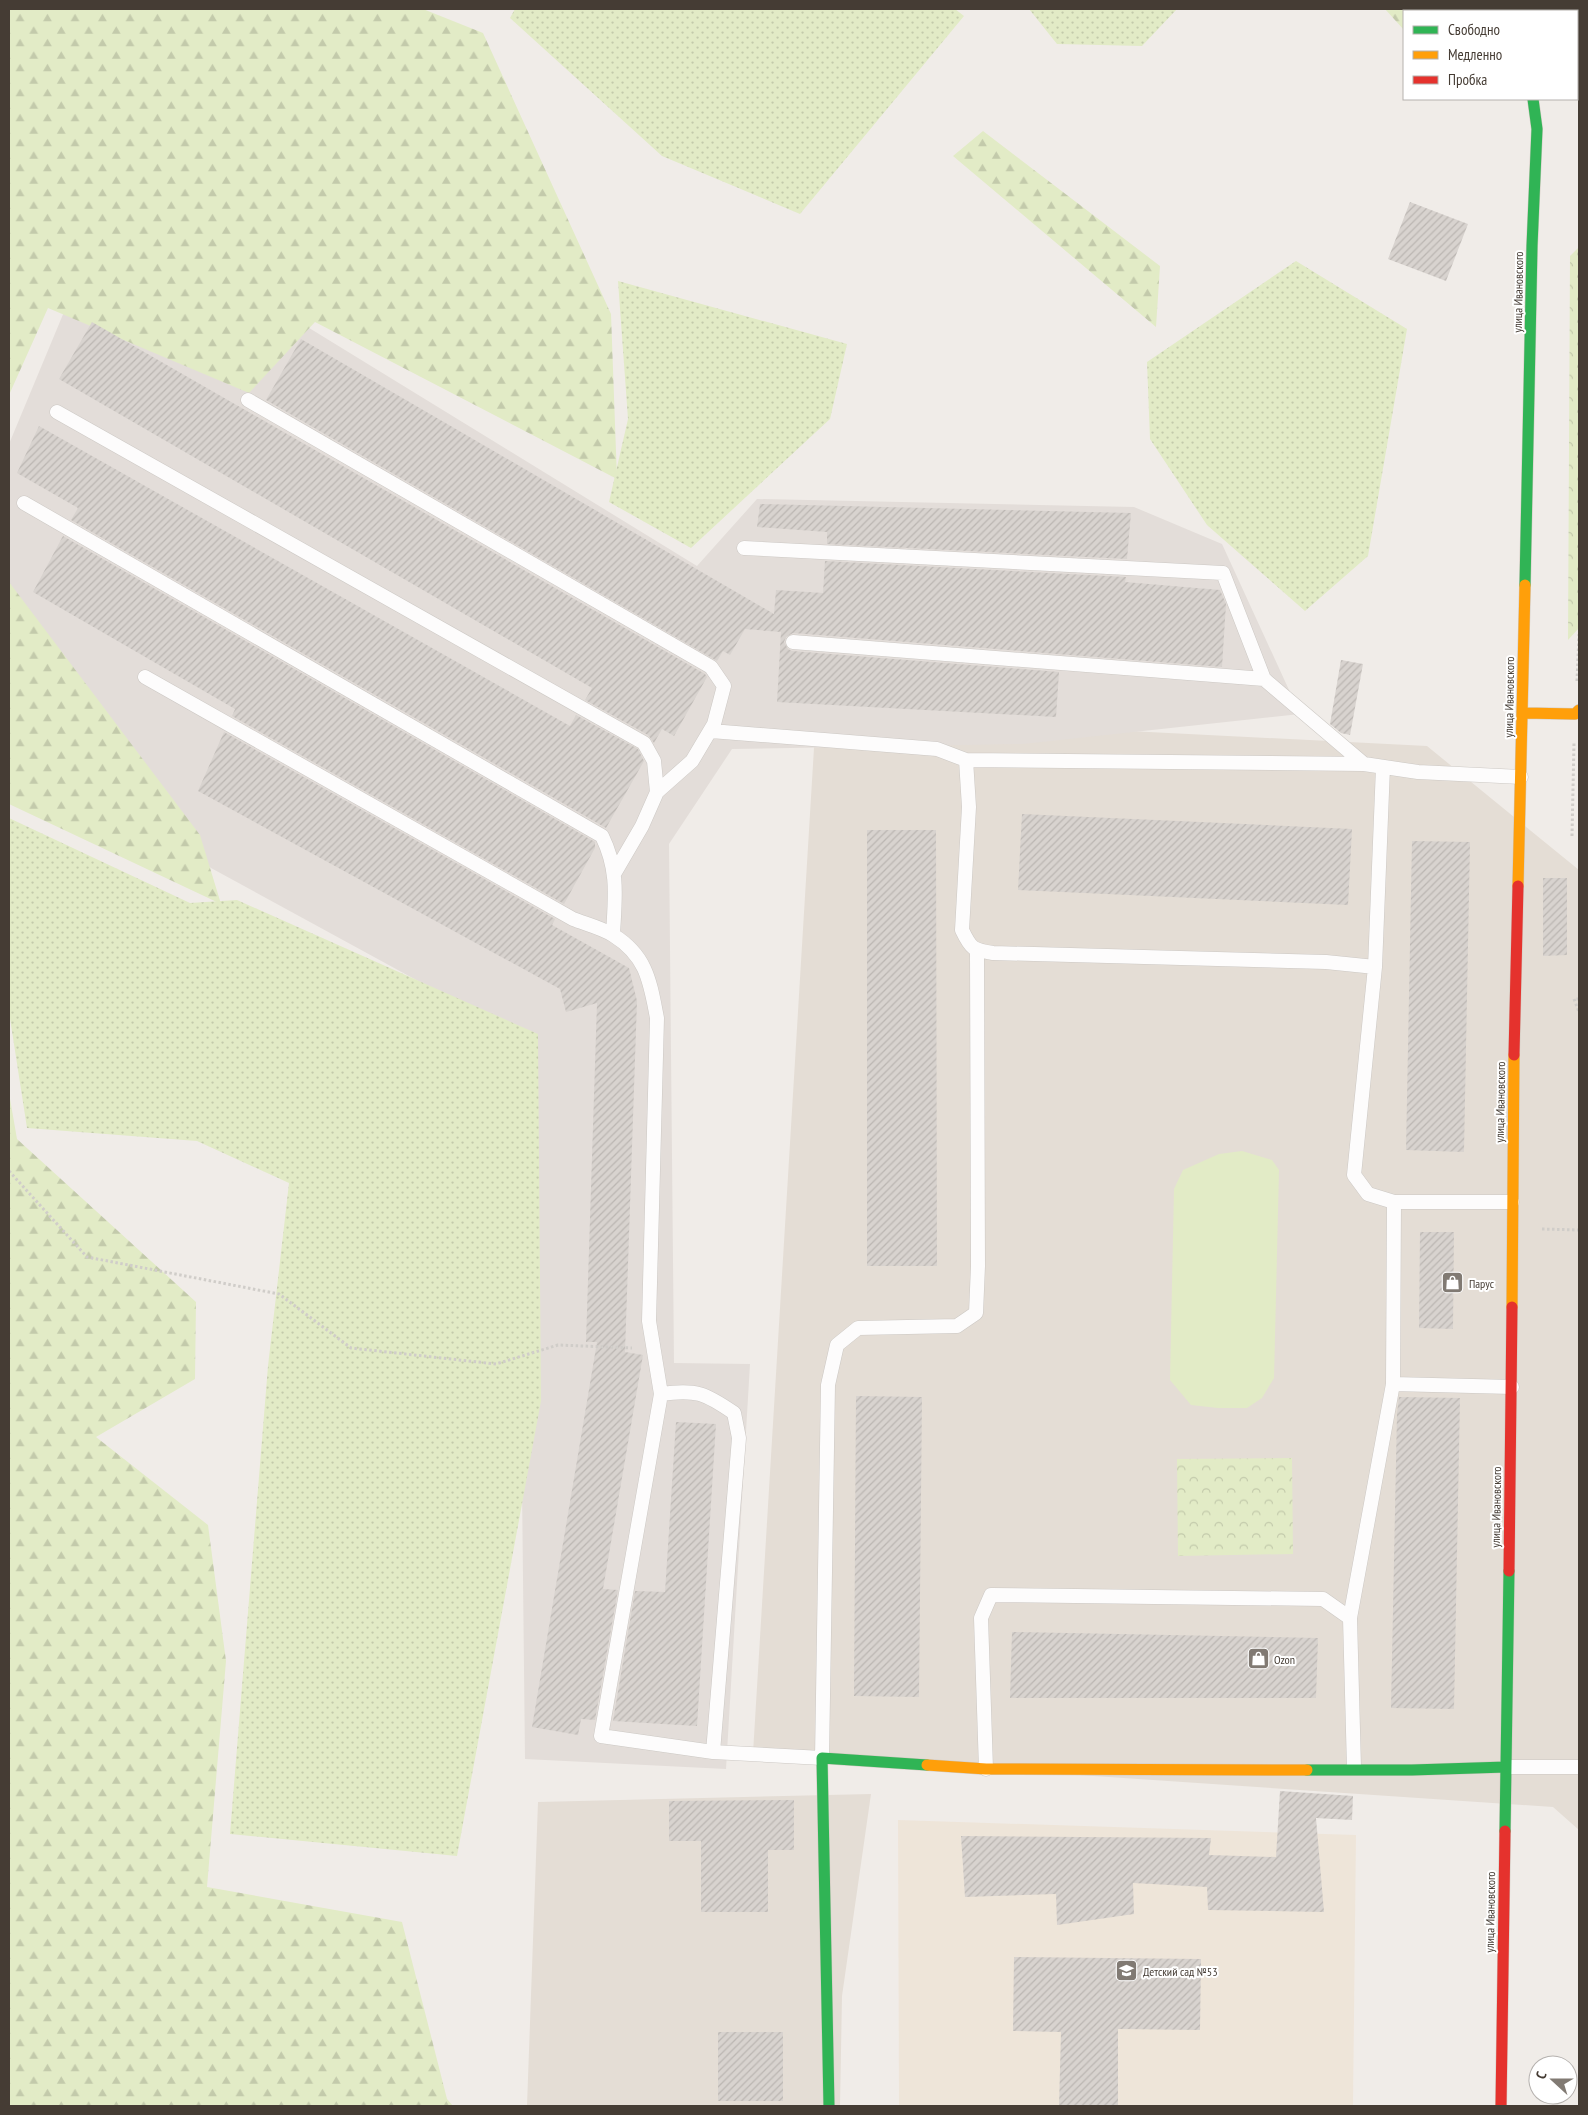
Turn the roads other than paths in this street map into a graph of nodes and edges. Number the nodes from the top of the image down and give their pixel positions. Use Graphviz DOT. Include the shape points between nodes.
graph roads {
  1 [pos="1533,100"];
  2 [pos="248,400"];
  3 [pos="57,412"];
  4 [pos="24,503"];
  5 [pos="744,548"];
  6 [pos="793,642"];
  7 [pos="145,677"];
  8 [pos="1264,679"];
  9 [pos="1579,710"];
  10 [pos="1522,712"];
  11 [pos="711,731"];
  12 [pos="966,760"];
  13 [pos="1364,764"];
  14 [pos="1383,767"];
  15 [pos="1521,777"];
  16 [pos="657,792"];
  17 [pos="614,874"];
  18 [pos="613,934"];
  19 [pos="977,951"];
  20 [pos="1375,967"];
  21 [pos="1394,1202"];
  22 [pos="1512,1202"];
  23 [pos="1393,1384"];
  24 [pos="1512,1386"];
  25 [pos="661,1394"];
  26 [pos="1350,1618"];
  27 [pos="713,1752"];
  28 [pos="822,1758"];
  29 [pos="1506,1767"];
  30 [pos="1579,1767"];
  31 [pos="1354,1768"];
  32 [pos="986,1769"];
  33 [pos="829,2106"];
  34 [pos="1501,2106"];
  1 -- 10 [label="main road, улица Ивановского" via="1537,129"];
  2 -- 11 [label="lane" via="711,667 724,686"];
  3 -- 16 [label="lane" via="644,743 654,761"];
  4 -- 17 [label="lane" via="602,836 610,852"];
  5 -- 8 [label="lane" via="1223,573"];
  6 -- 8 [label="lane"];
  7 -- 18 [label="lane" via="573,919"];
  8 -- 13 [label="lane"];
  9 -- 10 [label="main road" via="1575,714"];
  10 -- 15 [label="main road, улица Ивановского"];
  11 -- 12 [label="lane" via="937,748"];
  11 -- 16 [label="lane" via="692,761"];
  12 -- 13 [label="lane"];
  12 -- 19 [label="lane" via="968,807 962,930 969,945"];
  13 -- 14 [label="lane"];
  14 -- 15 [label="lane"];
  14 -- 20 [label="lane"];
  15 -- 22 [label="main road, улица Ивановского"];
  16 -- 17 [label="lane" via="642,826"];
  17 -- 18 [label="lane"];
  18 -- 25 [label="lane" via="639,957 650,985 657,1018 649,1321"];
  19 -- 20 [label="lane" via="1326,962"];
  19 -- 28 [label="lane" via="976,1313 957,1326 858,1328 836,1345 828,1384"];
  20 -- 21 [label="lane" via="1354,1175 1368,1194"];
  21 -- 22 [label="lane"];
  21 -- 23 [label="lane"];
  22 -- 24 [label="main road, улица Ивановского"];
  23 -- 24 [label="lane"];
  23 -- 26 [label="lane"];
  24 -- 29 [label="main road, улица Ивановского"];
  25 -- 27 [label="lane" via="686,1390 712,1397 734,1412 739,1438"];
  25 -- 27 [label="lane" via="602,1736"];
  26 -- 31 [label="lane"];
  26 -- 32 [label="lane" via="1323,1598 992,1595 981,1618"];
  27 -- 28 [label="lane"];
  28 -- 32 [label="main road"];
  28 -- 33 [label="main road"];
  29 -- 30 [label="lane"];
  29 -- 31 [label="main road"];
  29 -- 34 [label="main road, улица Ивановского"];
  31 -- 32 [label="main road"];
}
